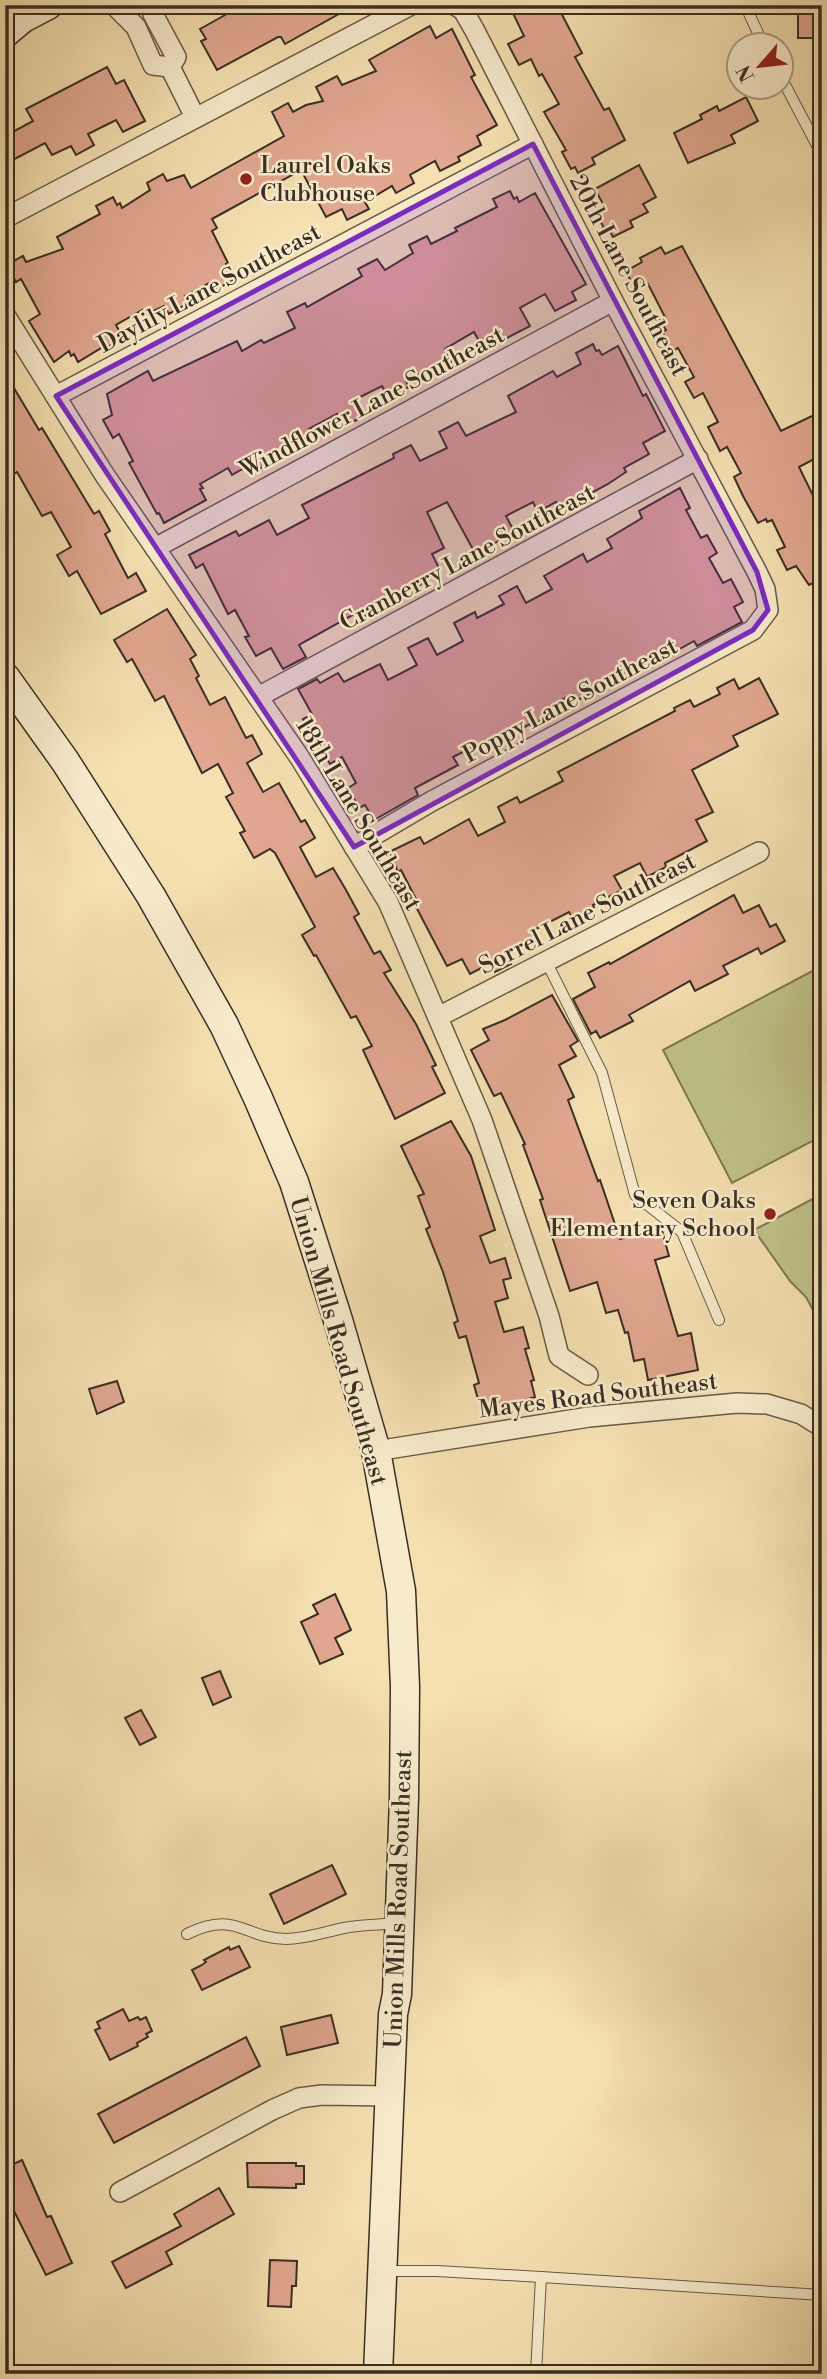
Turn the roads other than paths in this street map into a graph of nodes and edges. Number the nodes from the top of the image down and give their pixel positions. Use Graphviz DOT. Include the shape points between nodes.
graph roads {
  1 [pos="48,5"];
  2 [pos="114,5"];
  3 [pos="151,5"];
  4 [pos="411,5"];
  5 [pos="454,5"];
  6 [pos="745,5"];
  7 [pos="758,32"];
  8 [pos="5,33"];
  9 [pos="170,67"];
  10 [pos="794,102"];
  11 [pos="195,117"];
  12 [pos="533,144"];
  13 [pos="822,156"];
  14 [pos="5,218"];
  15 [pos="613,301"];
  16 [pos="5,315"];
  17 [pos="56,396"];
  18 [pos="698,459"];
  19 [pos="155,548"];
  20 [pos="757,572"];
  21 [pos="5,677"];
  22 [pos="258,697"];
  23 [pos="354,847"];
  24 [pos="759,852"];
  25 [pos="546,961"];
  26 [pos="438,1017"];
  27 [pos="719,1320"];
  28 [pos="588,1375"];
  29 [pos="822,1427"];
  30 [pos="376,1451"];
  31 [pos="399,1923"];
  32 [pos="187,1934"];
  33 [pos="390,2096"];
  34 [pos="120,2192"];
  35 [pos="383,2271"];
  36 [pos="541,2277"];
  37 [pos="822,2295"];
  38 [pos="378,2374"];
  39 [pos="536,2374"];
  1 -- 8 [label="street"];
  2 -- 9 [label="street" via="136,27 153,65"];
  3 -- 9 [label="street" via="176,57"];
  4 -- 11 [label="street"];
  5 -- 12 [label="street, 20th Lane Southeast" via="463,10"];
  6 -- 7 [label="lane"];
  9 -- 11 [label="street"];
  10 -- 13 [label="lane"];
  11 -- 14 [label="street"];
  12 -- 15 [label="street, 20th Lane Southeast"];
  12 -- 17 [label="street, Daylily Lane Southeast"];
  15 -- 18 [label="street, 20th Lane Southeast"];
  15 -- 19 [label="street, Windflower Lane Southeast"];
  16 -- 17 [label="street, 18th Lane Southeast"];
  17 -- 19 [label="street, 18th Lane Southeast"];
  18 -- 20 [label="street, 20th Lane Southeast"];
  18 -- 22 [label="street, Cranberry Lane Southeast"];
  19 -- 22 [label="street, 18th Lane Southeast"];
  20 -- 23 [label="street, Poppy Lane Southeast" via="768,610 753,630"];
  21 -- 30 [label="street, Union Mills Road Southeast" via="151,896 235,1049 298,1194"];
  22 -- 23 [label="street, 18th Lane Southeast"];
  23 -- 26 [label="street, 18th Lane Southeast" via="388,902"];
  24 -- 25 [label="street, Sorrel Lane Southeast"];
  25 -- 26 [label="street, Sorrel Lane Southeast"];
  25 -- 27 [label="lane" via="602,1073 635,1195 682,1231"];
  26 -- 28 [label="street, 18th Lane Southeast" via="482,1120 559,1356"];
  29 -- 30 [label="street, Mayes Road Southeast" via="800,1414 767,1404 737,1403 589,1417"];
  30 -- 31 [label="street, Union Mills Road Southeast" via="401,1591 405,1688"];
  31 -- 32 [label="lane" via="284,1939 231,1923 203,1926"];
  31 -- 33 [label="street, Union Mills Road Southeast"];
  33 -- 34 [label="street" via="299,2098"];
  33 -- 35 [label="street, Union Mills Road Southeast"];
  35 -- 36 [label="lane"];
  35 -- 38 [label="street, Union Mills Road Southeast"];
  36 -- 37 [label="lane"];
  36 -- 39 [label="lane"];
}
